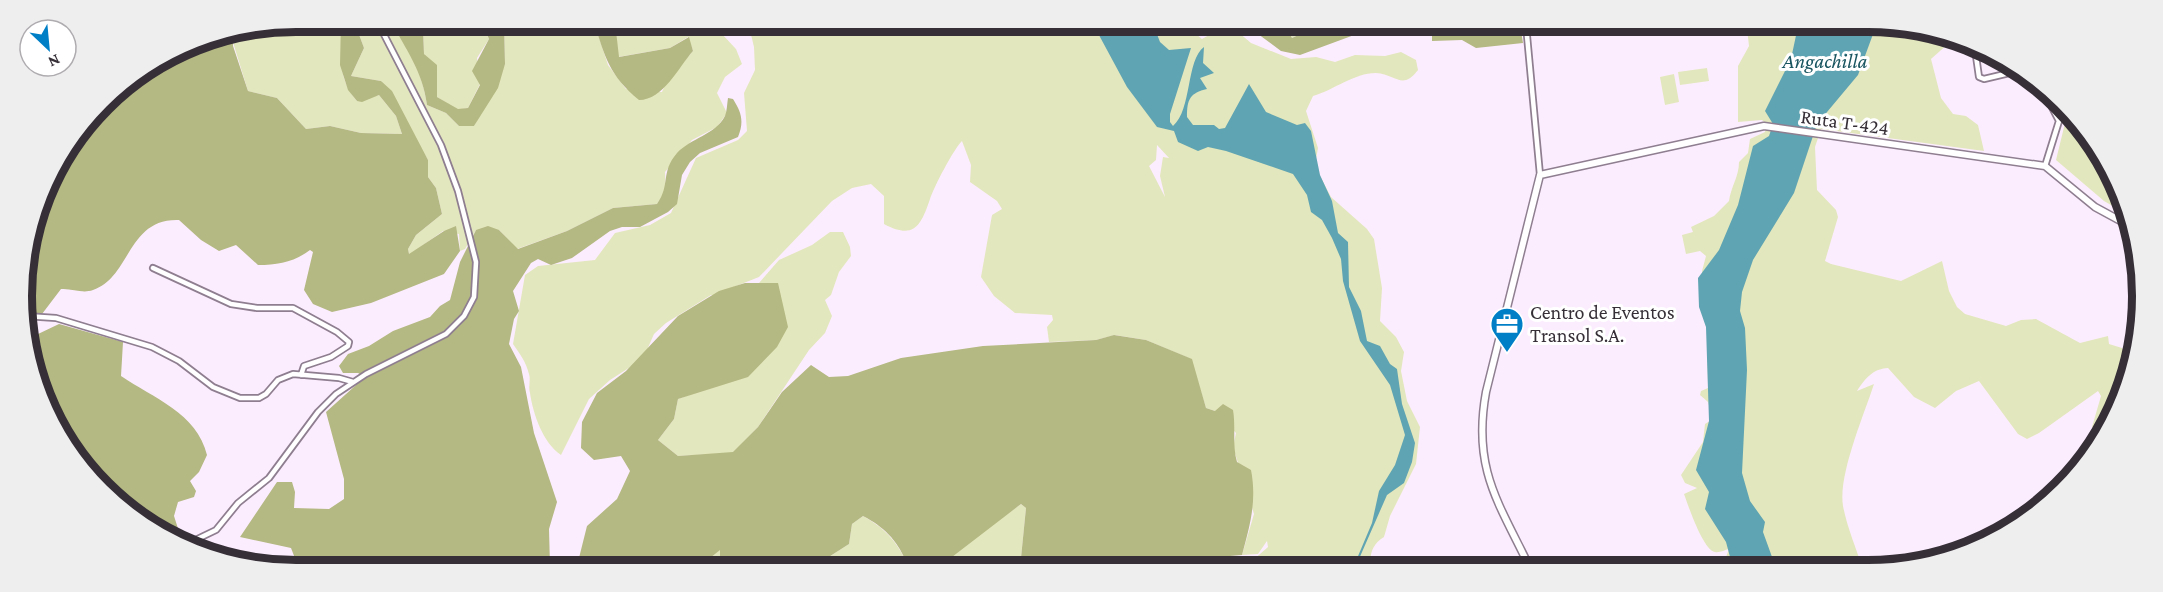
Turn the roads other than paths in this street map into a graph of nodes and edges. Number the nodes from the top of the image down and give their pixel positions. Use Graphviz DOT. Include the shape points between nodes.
graph roads {
  1 [pos="383,32"];
  2 [pos="1527,32"];
  3 [pos="1976,55"];
  4 [pos="2009,73"];
  5 [pos="2052,107"];
  6 [pos="2045,166"];
  7 [pos="1540,175"];
  8 [pos="2120,220"];
  9 [pos="153,268"];
  10 [pos="32,316"];
  11 [pos="301,375"];
  12 [pos="353,382"];
  13 [pos="195,540"];
  14 [pos="1526,560"];
  1 -- 12 [label="street" via="441,145 466,219 477,283 468,310 451,330"];
  2 -- 7 [label="street"];
  3 -- 4 [label="street" via="1979,77"];
  5 -- 6 [label="street" via="2059,121"];
  6 -- 7 [label="street, Ruta T-424" via="1764,126"];
  6 -- 8 [label="street" via="2095,207"];
  7 -- 14 [label="street" via="1486,393 1482,426 1484,460 1492,492"];
  9 -- 11 [label="street" via="231,304 293,308 349,342 331,357 304,366"];
  10 -- 11 [label="street" via="56,318 152,347 178,360 213,387 240,398 259,398 283,376"];
  11 -- 12 [label="street"];
  12 -- 13 [label="street" via="323,406 274,471 238,503 219,528"];
}
